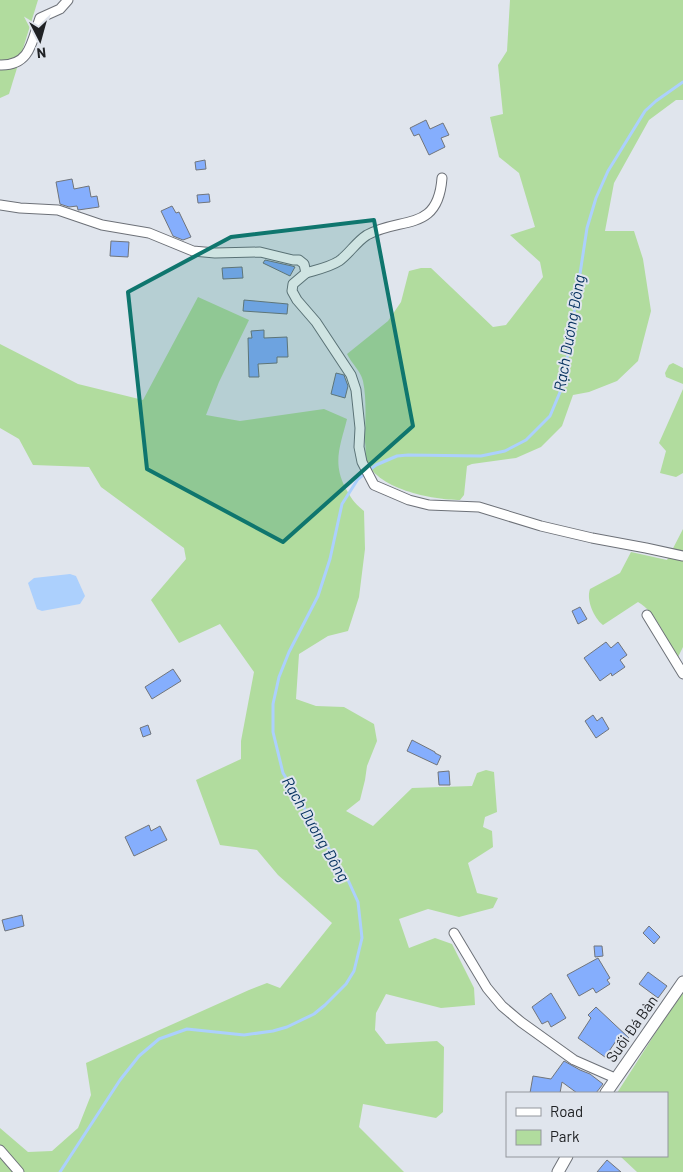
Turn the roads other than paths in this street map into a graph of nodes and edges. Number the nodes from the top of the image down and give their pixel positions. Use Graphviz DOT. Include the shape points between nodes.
graph roads {
  1 [pos="68,0"];
  2 [pos="0,65"];
  3 [pos="442,178"];
  4 [pos="0,205"];
  5 [pos="306,273"];
  6 [pos="683,556"];
  7 [pos="647,615"];
  8 [pos="683,674"];
  9 [pos="454,933"];
  10 [pos="683,982"];
  11 [pos="615,1078"];
  12 [pos="607,1092"];
  13 [pos="0,1150"];
  14 [pos="566,1157"];
  15 [pos="19,1172"];
  16 [pos="558,1172"];
  1 -- 2 [label="street" via="60,9 40,18 38,32 24,57 15,63"];
  3 -- 5 [label="street" via="441,195 429,212 408,224 368,235 339,261"];
  4 -- 5 [label="street" via="58,210 102,225 149,233 193,251 260,252 299,260 304,264"];
  5 -- 6 [label="street" via="292,284 292,292 351,375 356,390 362,462 374,485 429,505 479,507 541,526"];
  7 -- 8 [label="street"];
  9 -- 11 [label="street" via="487,988 502,1006 574,1060"];
  10 -- 11 [label="street, Suối Đá Bàn"];
  11 -- 12 [label="street, Suối Đá Bàn"];
  13 -- 15 [label="street"];
  14 -- 16 [label="street"];
}
